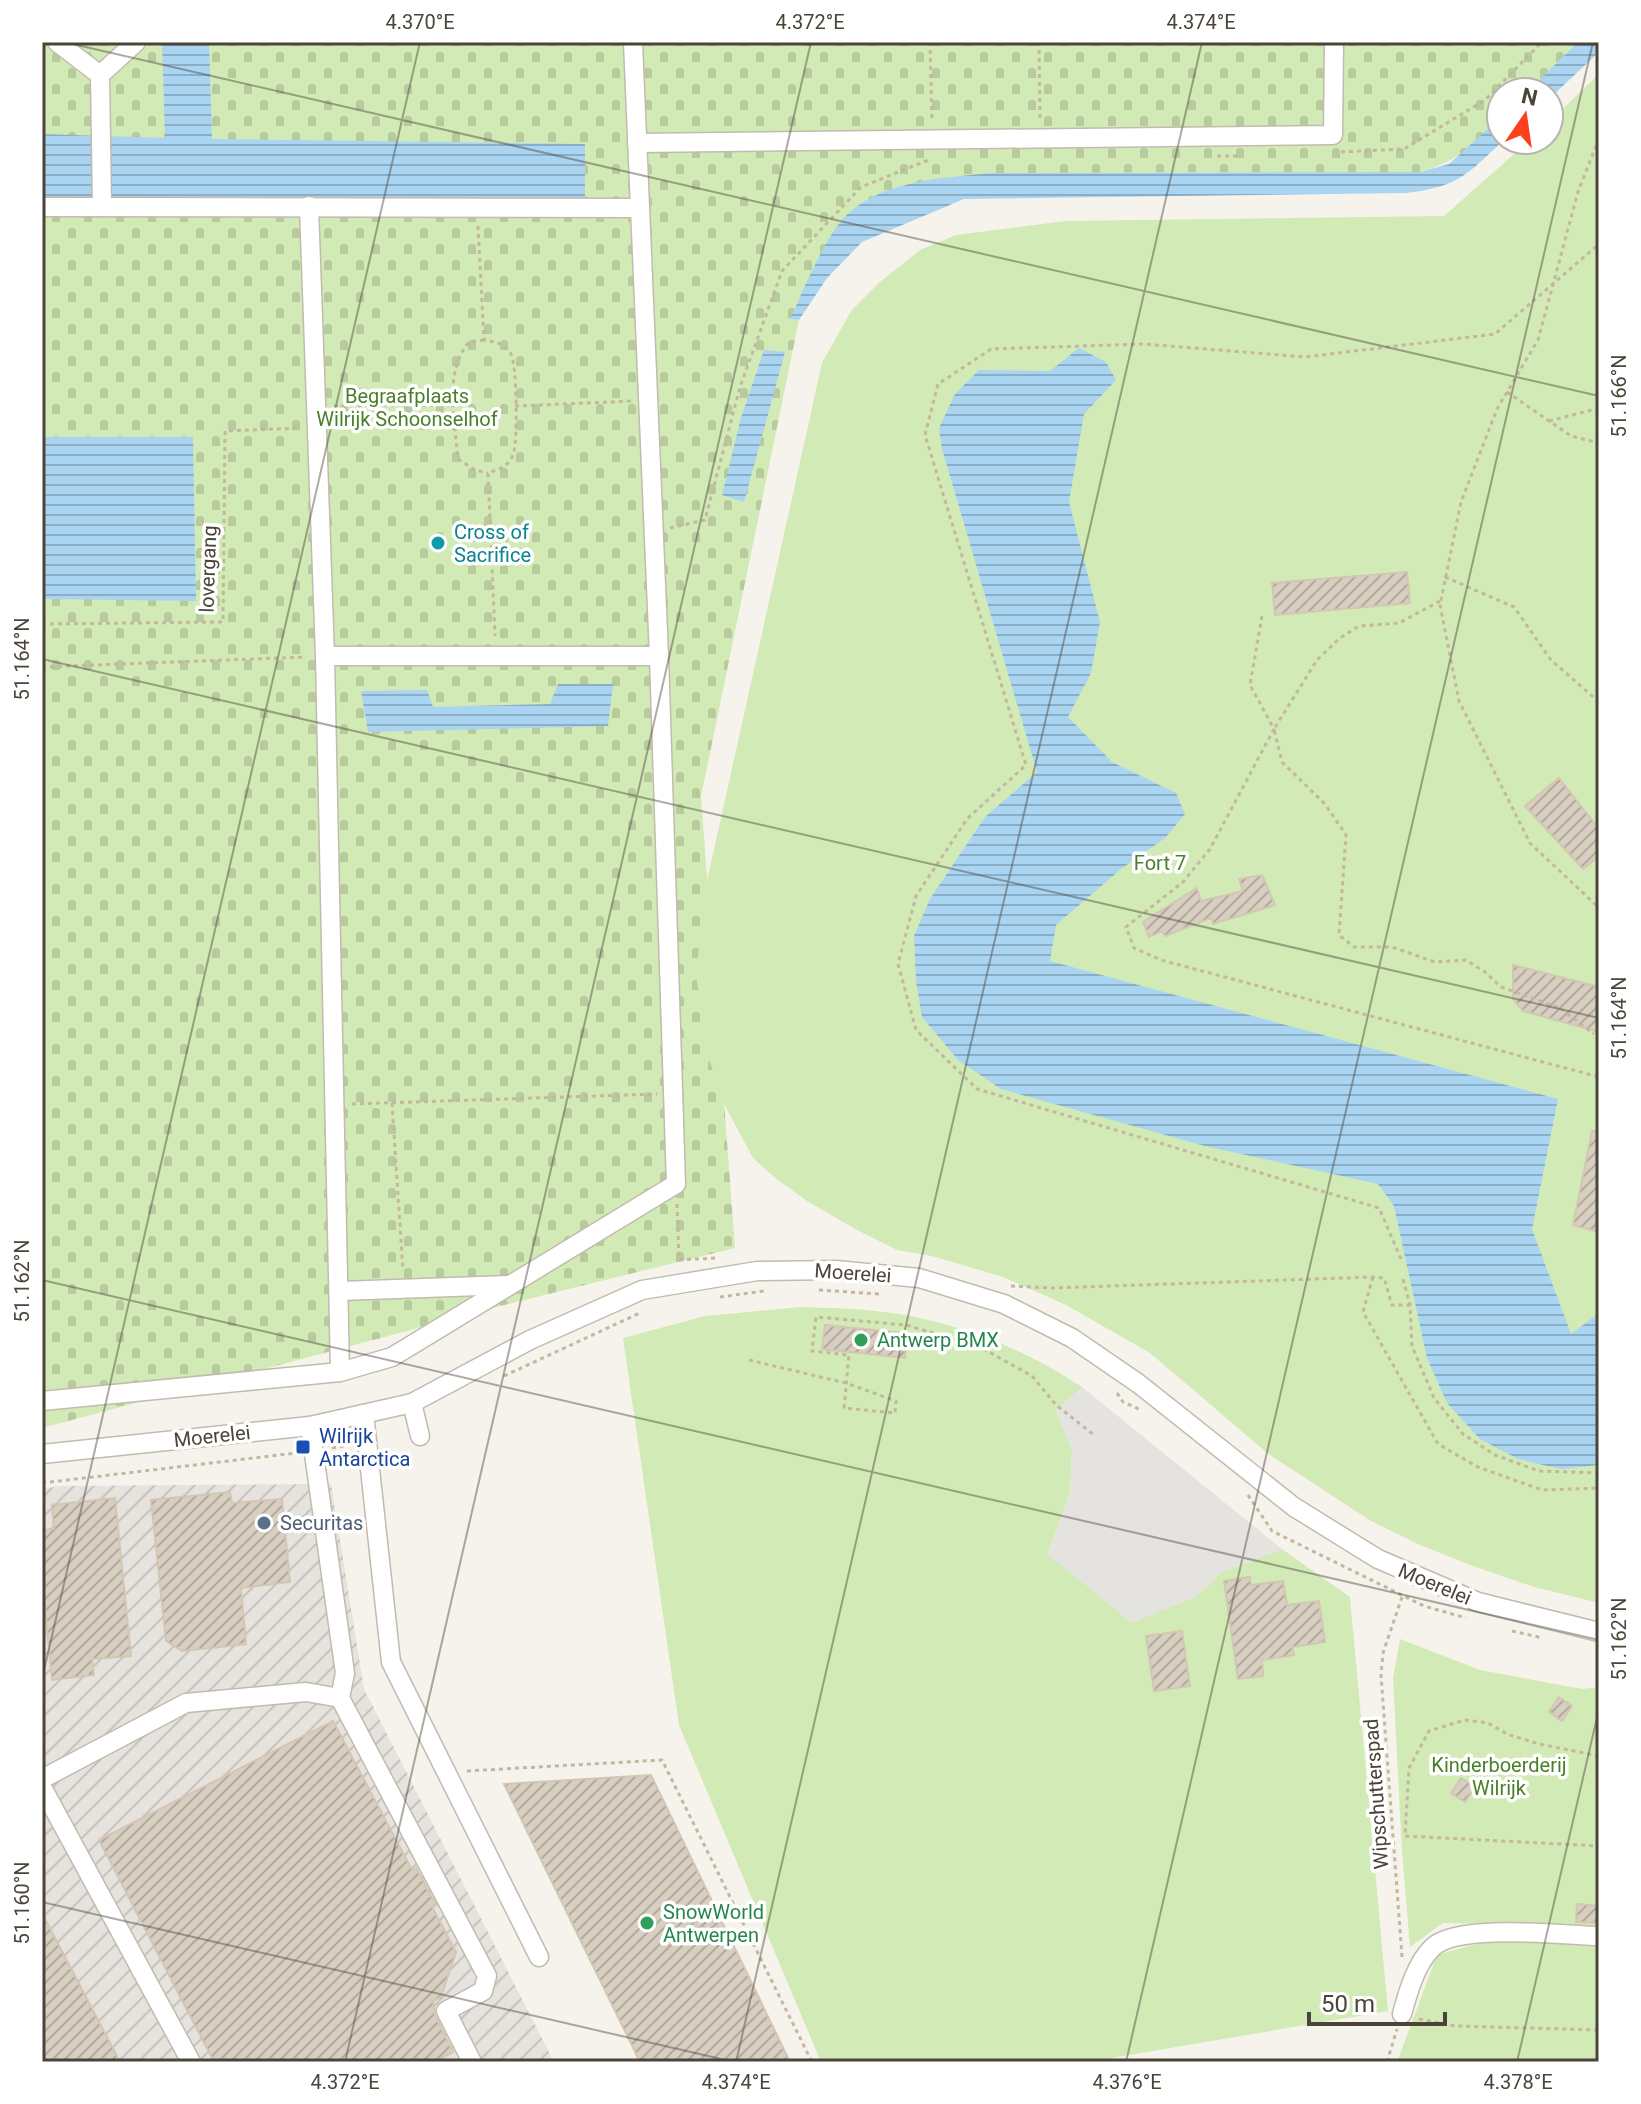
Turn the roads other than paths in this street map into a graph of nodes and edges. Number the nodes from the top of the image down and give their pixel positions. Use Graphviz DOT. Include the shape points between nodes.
graph roads {
  1 [pos="57,42"];
  2 [pos="136,42"];
  3 [pos="633,42"];
  4 [pos="1334,42"];
  5 [pos="100,75"];
  6 [pos="637,143"];
  7 [pos="309,206"];
  8 [pos="42,207"];
  9 [pos="102,207"];
  10 [pos="640,208"];
  11 [pos="325,656"];
  12 [pos="659,656"];
  13 [pos="512,1285"];
  14 [pos="340,1291"];
  15 [pos="340,1372"];
  16 [pos="42,1401"];
  17 [pos="412,1403"];
  18 [pos="364,1414"];
  19 [pos="310,1426"];
  20 [pos="420,1436"];
  21 [pos="42,1454"];
  22 [pos="1599,1632"];
  23 [pos="340,1698"];
  24 [pos="42,1779"];
  25 [pos="42,1787"];
  26 [pos="1599,1936"];
  27 [pos="539,1957"];
  28 [pos="1409,2016"];
  29 [pos="191,2062"];
  30 [pos="472,2062"];
  1 -- 5 [label="street"];
  2 -- 5 [label="street"];
  3 -- 6 [label="street"];
  4 -- 6 [label="street" via="1333,135 1040,139 932,150"];
  5 -- 9 [label="street"];
  6 -- 10 [label="street"];
  7 -- 9 [label="street"];
  7 -- 10 [label="street"];
  7 -- 11 [label="street"];
  8 -- 9 [label="street"];
  10 -- 12 [label="street"];
  11 -- 12 [label="street"];
  11 -- 14 [label="street"];
  12 -- 13 [label="street" via="676,1184"];
  13 -- 14 [label="street"];
  13 -- 15 [label="street" via="392,1357"];
  14 -- 15 [label="street"];
  15 -- 16 [label="street"];
  17 -- 18 [label="street, Moerelei"];
  17 -- 20 [label="street"];
  17 -- 22 [label="street, Moerelei" via="543,1334 642,1290 757,1271 836,1270 919,1278 1004,1304 1072,1338 1294,1507 1378,1559 1478,1602"];
  18 -- 19 [label="street, Moerelei"];
  18 -- 27 [label="street" via="391,1662"];
  19 -- 21 [label="street, Moerelei"];
  19 -- 23 [label="street" via="345,1673"];
  23 -- 24 [label="street" via="306,1692 186,1703"];
  23 -- 30 [label="street" via="487,1976 483,1991 446,2011"];
  25 -- 29 [label="street"];
  26 -- 28 [label="street" via="1489,1932 1435,1944 1423,1959"];
}
